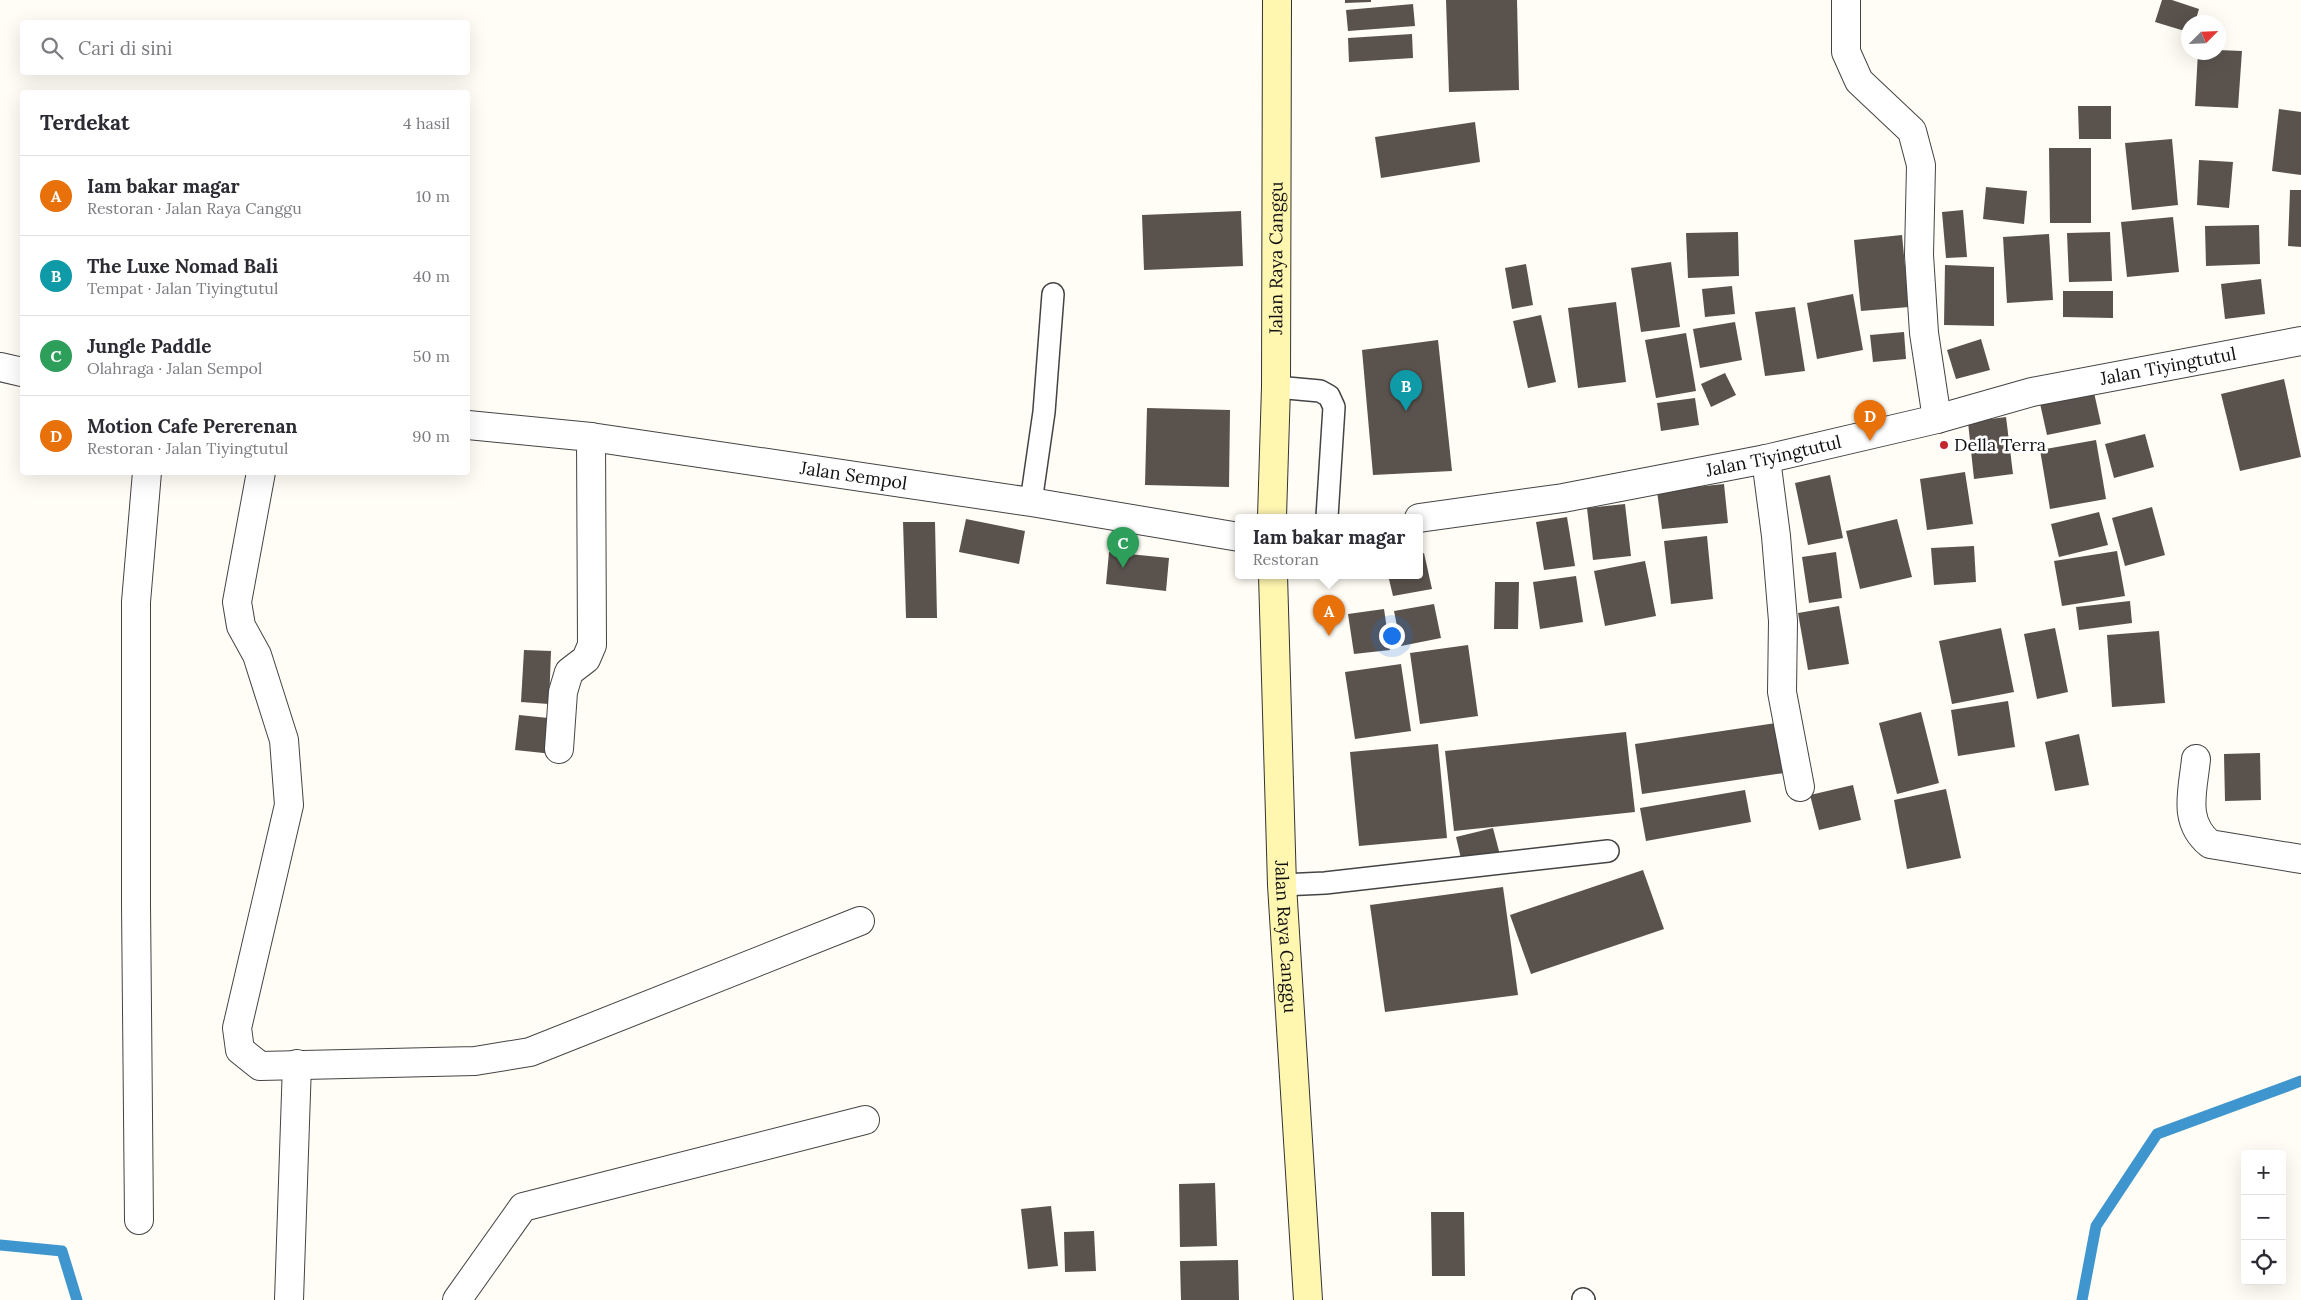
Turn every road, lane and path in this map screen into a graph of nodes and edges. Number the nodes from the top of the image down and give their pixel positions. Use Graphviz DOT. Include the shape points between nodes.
graph roads {
  1 [pos="1277,0"];
  2 [pos="1846,0"];
  3 [pos="1053,294"];
  4 [pos="2301,341"];
  5 [pos="0,366"];
  6 [pos="20,371"];
  7 [pos="1276,386"];
  8 [pos="1937,419"];
  9 [pos="470,425"];
  10 [pos="591,437"];
  11 [pos="1766,459"];
  12 [pos="147,475"];
  13 [pos="260,475"];
  14 [pos="1031,502"];
  15 [pos="1272,514"];
  16 [pos="1327,514"];
  17 [pos="1423,517"];
  18 [pos="1235,536"];
  19 [pos="1273,579"];
  20 [pos="559,749"];
  21 [pos="2196,759"];
  22 [pos="1800,787"];
  23 [pos="1608,851"];
  24 [pos="2301,859"];
  25 [pos="1282,885"];
  26 [pos="860,921"];
  27 [pos="297,1064"];
  28 [pos="865,1120"];
  29 [pos="139,1220"];
  30 [pos="289,1300"];
  31 [pos="456,1300"];
  32 [pos="1308,1300"];
  1 -- 7 [label="main road, Jalan Raya Canggu"];
  2 -- 8 [label="street" via="1846,52 1859,81 1912,131 1921,165 1919,255 1924,333"];
  3 -- 14 [label="lane" via="1044,412"];
  4 -- 8 [label="street, Jalan Tiyingtutul" via="2032,392"];
  5 -- 6 [label="street"];
  7 -- 15 [label="main road, Jalan Raya Canggu"];
  7 -- 16 [label="lane" via="1320,391 1329,396 1334,407"];
  8 -- 11 [label="street, Jalan Tiyingtutul"];
  9 -- 10 [label="street, Jalan Sempol"];
  10 -- 14 [label="street, Jalan Sempol"];
  10 -- 20 [label="street" via="592,645 586,659 569,672"];
  11 -- 17 [label="street, Jalan Tiyingtutul" via="1563,498"];
  11 -- 22 [label="street" via="1782,612 1782,692"];
  12 -- 29 [label="street" via="136,602"];
  13 -- 27 [label="street" via="236,602 241,626 257,655 284,740 289,805 237,1028 240,1050 260,1066"];
  14 -- 18 [label="street, Jalan Sempol"];
  19 -- 25 [label="main road, Jalan Raya Canggu"];
  21 -- 24 [label="street" via="2191,817 2199,834 2210,844"];
  23 -- 25 [label="lane" via="1335,882"];
  25 -- 32 [label="main road, Jalan Raya Canggu"];
  26 -- 27 [label="street" via="530,1052 475,1061"];
  27 -- 30 [label="street"];
  28 -- 31 [label="street" via="523,1207"];
}
